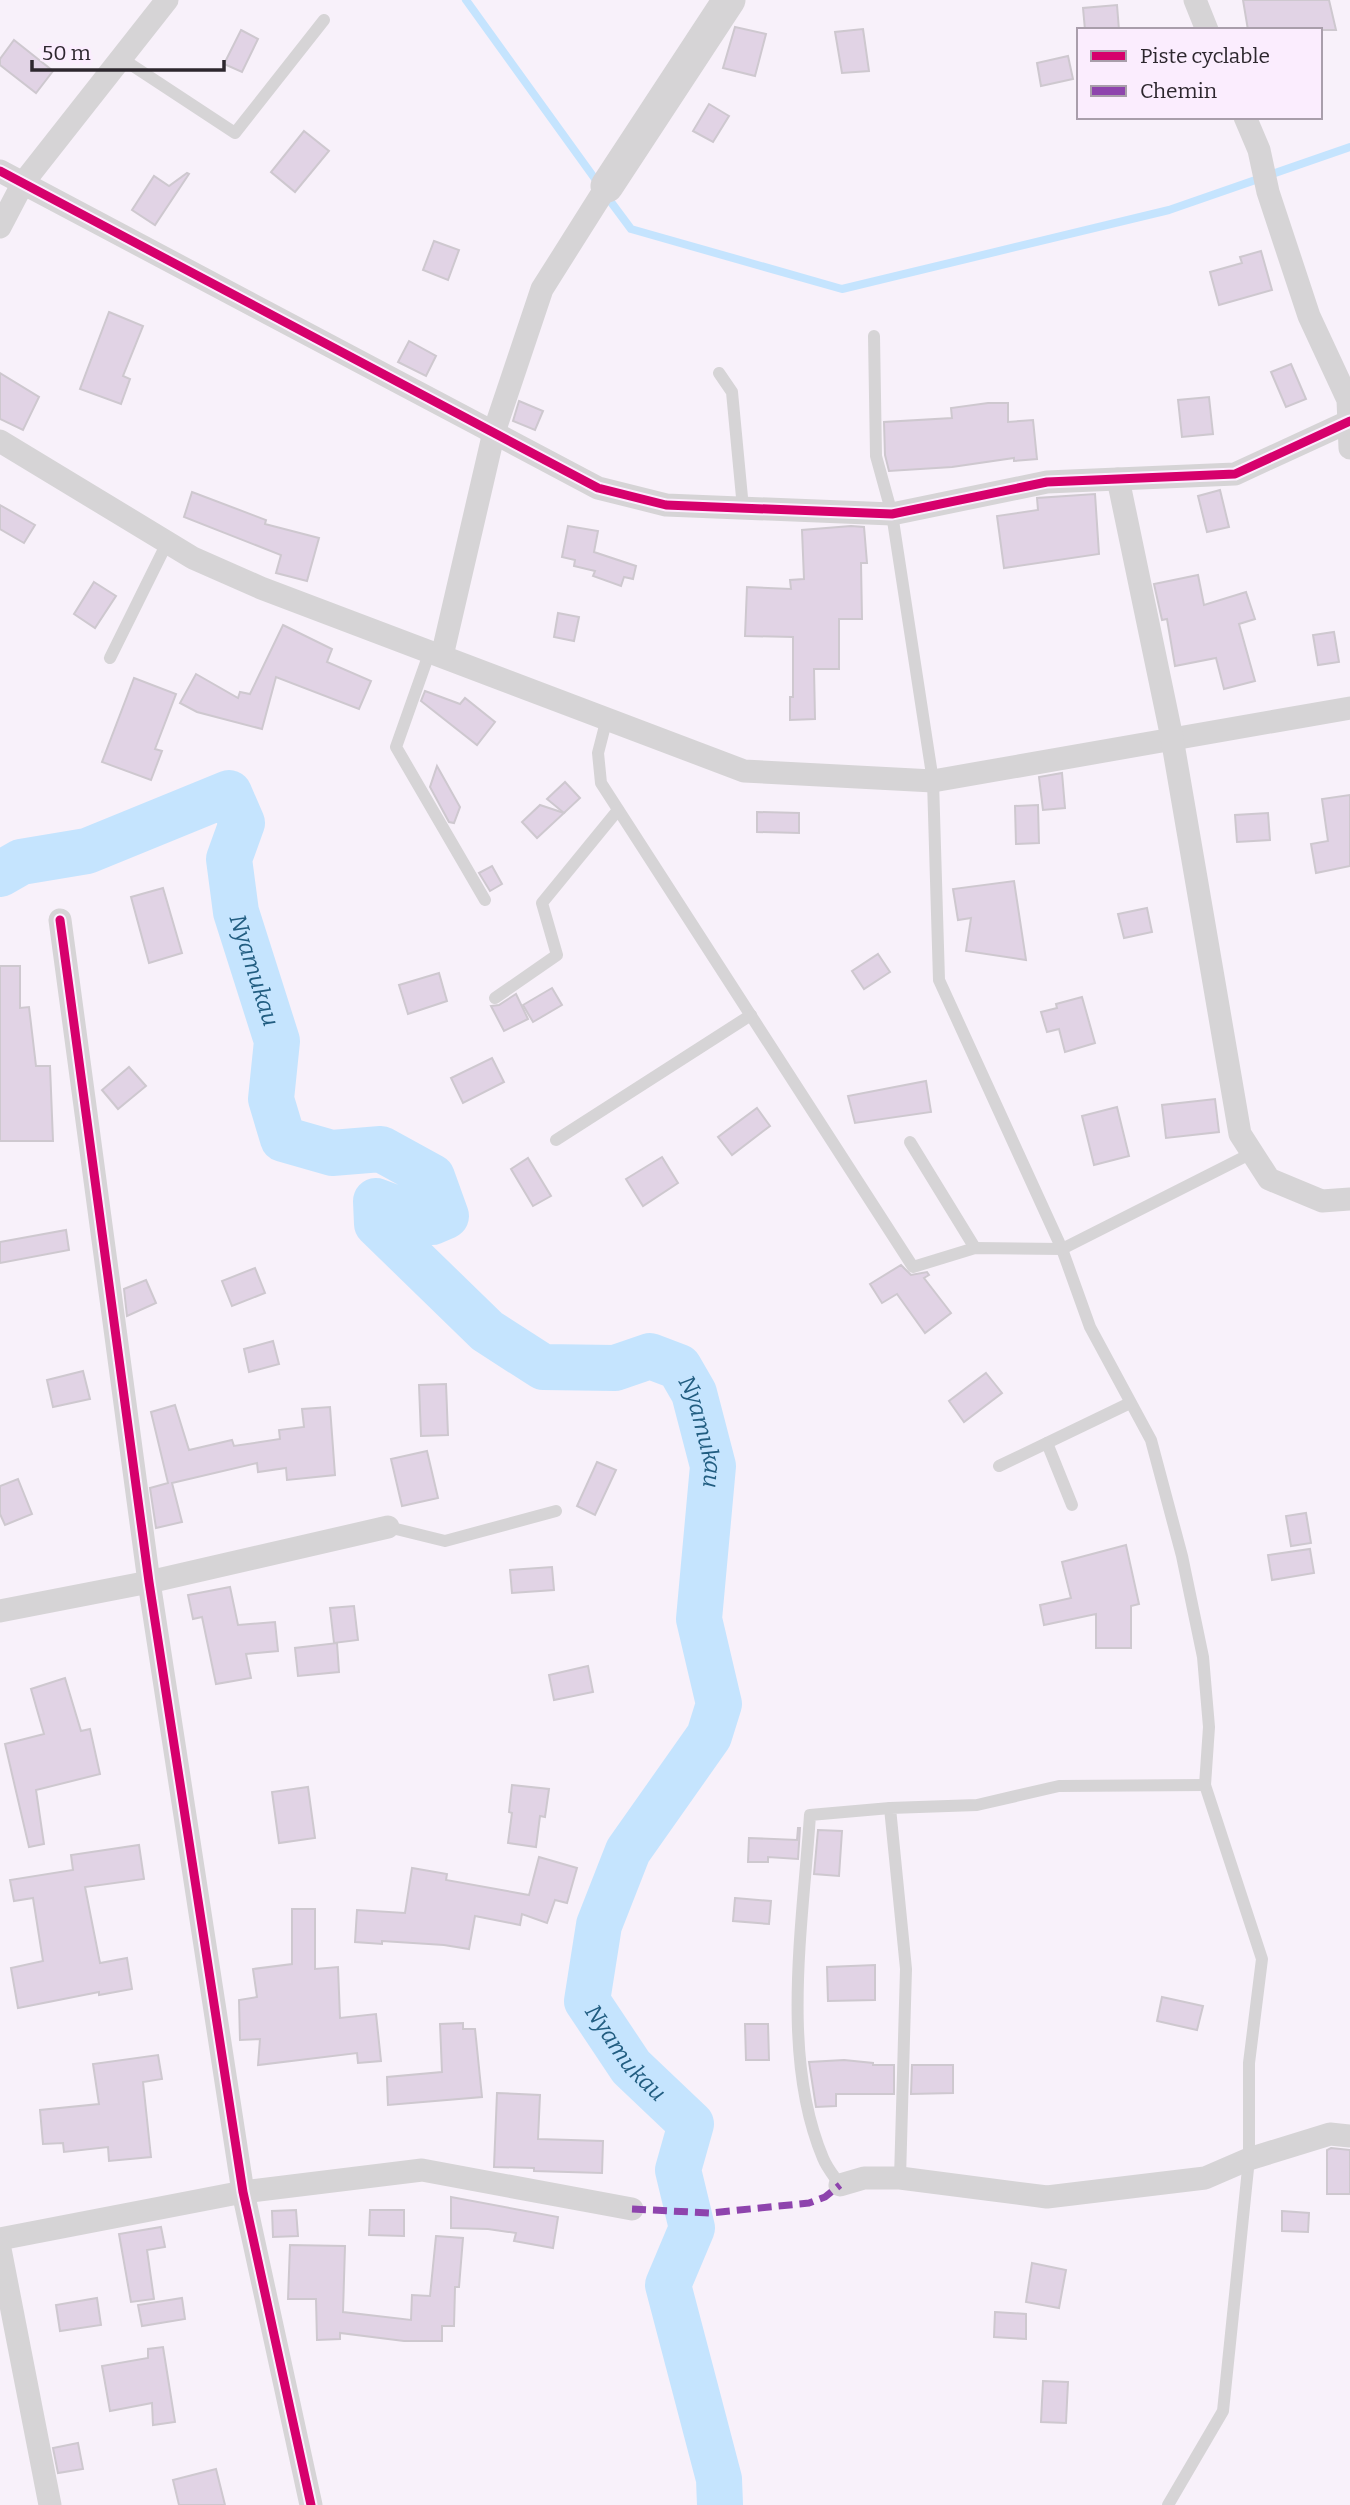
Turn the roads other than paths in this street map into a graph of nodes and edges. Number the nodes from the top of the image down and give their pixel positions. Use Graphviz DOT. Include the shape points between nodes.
graph roads {
  1 [pos="167,0"];
  2 [pos="729,0"];
  3 [pos="1195,0"];
  4 [pos="324,20"];
  5 [pos="1207,28"];
  6 [pos="121,58"];
  7 [pos="1246,119"];
  8 [pos="0,171"];
  9 [pos="23,183"];
  10 [pos="602,191"];
  11 [pos="0,227"];
  12 [pos="874,336"];
  13 [pos="719,373"];
  14 [pos="1349,421"];
  15 [pos="494,432"];
  16 [pos="1,444"];
  17 [pos="1350,448"];
  18 [pos="1118,479"];
  19 [pos="743,508"];
  20 [pos="892,514"];
  21 [pos="167,543"];
  22 [pos="436,654"];
  23 [pos="110,658"];
  24 [pos="1350,708"];
  25 [pos="607,718"];
  26 [pos="1172,738"];
  27 [pos="933,781"];
  28 [pos="618,810"];
  29 [pos="485,900"];
  30 [pos="60,920"];
  31 [pos="495,998"];
  32 [pos="751,1015"];
  33 [pos="556,1140"];
  34 [pos="910,1142"];
  35 [pos="1252,1153"];
  36 [pos="1350,1199"];
  37 [pos="975,1248"];
  38 [pos="1062,1249"];
  39 [pos="1130,1403"];
  40 [pos="1047,1443"];
  41 [pos="999,1466"];
  42 [pos="1072,1505"];
  43 [pos="556,1511"];
  44 [pos="388,1527"];
  45 [pos="149,1582"];
  46 [pos="0,1611"];
  47 [pos="1205,1785"];
  48 [pos="890,1808"];
  49 [pos="1350,2136"];
  50 [pos="1249,2159"];
  51 [pos="900,2178"];
  52 [pos="840,2185"];
  53 [pos="243,2192"];
  54 [pos="632,2209"];
  55 [pos="0,2239"];
  56 [pos="0,2249"];
  57 [pos="50,2505"];
  58 [pos="311,2505"];
  59 [pos="1168,2505"];
  1 -- 6 [label="street"];
  2 -- 10 [label="street"];
  3 -- 5 [label="street"];
  4 -- 6 [label="lane" via="235,133"];
  6 -- 9 [label="street"];
  7 -- 14 [label="street" via="1309,316 1348,400"];
  8 -- 9 [label="street"];
  9 -- 11 [label="street"];
  9 -- 15 [label="street"];
  10 -- 15 [label="street" via="542,289"];
  12 -- 20 [label="lane" via="876,456"];
  13 -- 19 [label="lane" via="732,392"];
  14 -- 17 [label="street"];
  14 -- 18 [label="street" via="1235,474"];
  15 -- 19 [label="street" via="598,488 666,505"];
  15 -- 22 [label="street"];
  16 -- 21 [label="street"];
  18 -- 20 [label="street" via="1046,482"];
  18 -- 26 [label="street"];
  19 -- 20 [label="street"];
  20 -- 27 [label="lane"];
  21 -- 22 [label="street" via="261,588"];
  21 -- 23 [label="lane"];
  22 -- 25 [label="street"];
  22 -- 29 [label="lane" via="396,747"];
  24 -- 26 [label="street"];
  25 -- 27 [label="street" via="744,771"];
  25 -- 28 [label="lane" via="598,753 601,783"];
  26 -- 27 [label="street"];
  26 -- 35 [label="street" via="1240,1134"];
  27 -- 38 [label="lane" via="939,980"];
  28 -- 31 [label="lane" via="542,902 557,955"];
  28 -- 32 [label="lane"];
  30 -- 45 [label="street"];
  32 -- 33 [label="lane"];
  32 -- 37 [label="lane" via="913,1267"];
  34 -- 37 [label="lane"];
  35 -- 36 [label="street" via="1269,1179 1322,1201"];
  35 -- 38 [label="lane"];
  37 -- 38 [label="lane"];
  38 -- 39 [label="lane" via="1090,1327"];
  39 -- 40 [label="lane"];
  39 -- 47 [label="lane" via="1151,1440 1203,1657 1209,1727"];
  40 -- 41 [label="lane"];
  40 -- 42 [label="lane"];
  43 -- 44 [label="lane" via="445,1541"];
  44 -- 45 [label="street"];
  45 -- 46 [label="street"];
  45 -- 53 [label="street"];
  47 -- 48 [label="lane" via="1059,1786 976,1805"];
  47 -- 50 [label="lane" via="1262,1959 1249,2063"];
  48 -- 51 [label="lane" via="906,1969"];
  48 -- 52 [label="lane" via="810,1815 796,2015 806,2110 824,2160"];
  49 -- 50 [label="street" via="1330,2134"];
  50 -- 51 [label="street" via="1205,2178 1046,2197"];
  50 -- 59 [label="lane" via="1223,2411"];
  51 -- 52 [label="street" via="864,2178"];
  53 -- 54 [label="street" via="422,2170"];
  53 -- 55 [label="street"];
  53 -- 58 [label="street"];
  56 -- 57 [label="street"];
}
